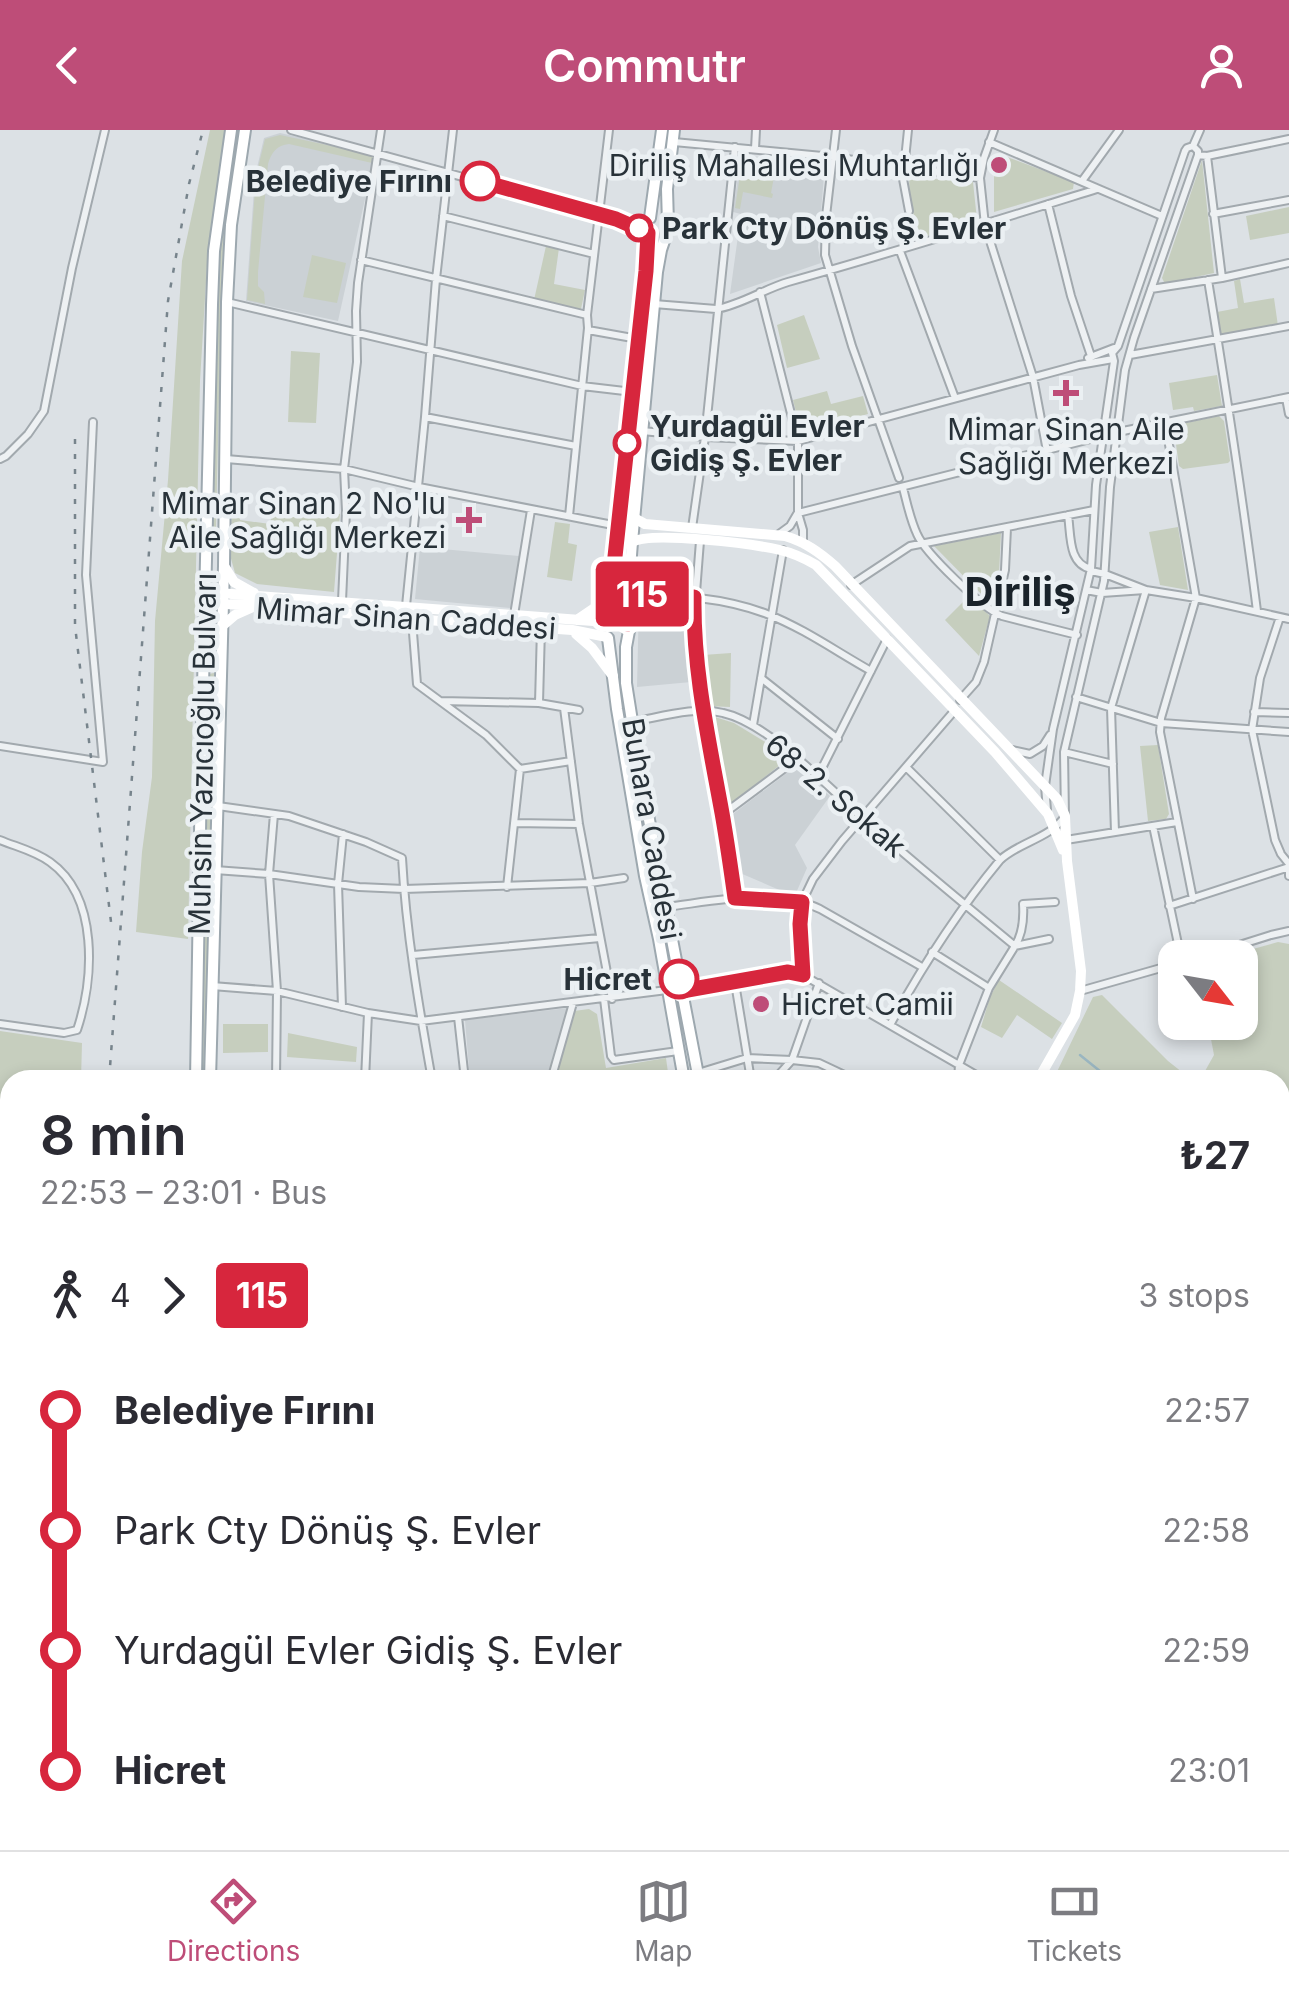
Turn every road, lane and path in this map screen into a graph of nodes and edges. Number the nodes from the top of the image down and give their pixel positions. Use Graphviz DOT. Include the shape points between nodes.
graph roads {
  1 [pos="105,130"];
  2 [pos="231,130"];
  3 [pos="245,130"];
  4 [pos="292,130"];
  5 [pos="381,130"];
  6 [pos="453,130"];
  7 [pos="609,130"];
  8 [pos="662,130"];
  9 [pos="756,130"];
  10 [pos="836,130"];
  11 [pos="908,130"];
  12 [pos="994,130"];
  13 [pos="1119,130"];
  14 [pos="1200,130"];
  15 [pos="302,131"];
  16 [pos="673,136"];
  17 [pos="1289,139"];
  18 [pos="990,142"];
  19 [pos="1194,146"];
  20 [pos="735,147"];
  21 [pos="754,149"];
  22 [pos="378,152"];
  23 [pos="1198,155"];
  24 [pos="1208,156"];
  25 [pos="833,157"];
  26 [pos="903,166"];
  27 [pos="450,172"];
  28 [pos="980,178"];
  29 [pos="1082,181"];
  30 [pos="1097,189"];
  31 [pos="1289,200"];
  32 [pos="1048,204"];
  33 [pos="909,211"];
  34 [pos="1213,214"];
  35 [pos="599,215"];
  36 [pos="443,216"];
  37 [pos="1162,216"];
  38 [pos="648,225"];
  39 [pos="985,225"];
  40 [pos="667,228"];
  41 [pos="900,251"];
  42 [pos="594,254"];
  43 [pos="361,260"];
  44 [pos="1289,264"];
  45 [pos="830,271"];
  46 [pos="436,278"];
  47 [pos="1222,278"];
  48 [pos="1208,280"];
  49 [pos="1152,289"];
  50 [pos="760,292"];
  51 [pos="228,302"];
  52 [pos="654,304"];
  53 [pos="716,309"];
  54 [pos="587,314"];
  55 [pos="1289,326"];
  56 [pos="1124,329"];
  57 [pos="588,330"];
  58 [pos="357,334"];
  59 [pos="1218,339"];
  60 [pos="638,340"];
  61 [pos="1117,347"];
  62 [pos="430,352"];
  63 [pos="1102,352"];
  64 [pos="1090,356"];
  65 [pos="1130,356"];
  66 [pos="1114,360"];
  67 [pos="1080,365"];
  68 [pos="1033,378"];
  69 [pos="582,386"];
  70 [pos="633,392"];
  71 [pos="955,398"];
  72 [pos="1288,398"];
  73 [pos="1227,410"];
  74 [pos="1289,414"];
  75 [pos="425,416"];
  76 [pos="878,419"];
  77 [pos="93,422"];
  78 [pos="1166,422"];
  79 [pos="641,431"];
  80 [pos="1118,432"];
  81 [pos="1102,436"];
  82 [pos="704,437"];
  83 [pos="798,440"];
  84 [pos="576,446"];
  85 [pos="1047,452"];
  86 [pos="0,459"];
  87 [pos="226,459"];
  88 [pos="344,469"];
  89 [pos="899,478"];
  90 [pos="419,487"];
  91 [pos="902,488"];
  92 [pos="531,510"];
  93 [pos="1094,510"];
  94 [pos="798,513"];
  95 [pos="1068,514"];
  96 [pos="569,517"];
  97 [pos="634,518"];
  98 [pos="618,526"];
  99 [pos="1008,528"];
  100 [pos="692,529"];
  101 [pos="777,536"];
  102 [pos="700,541"];
  103 [pos="632,542"];
  104 [pos="803,543"];
  105 [pos="922,543"];
  106 [pos="778,550"];
  107 [pos="798,555"];
  108 [pos="224,566"];
  109 [pos="1091,570"];
  110 [pos="1105,574"];
  111 [pos="851,585"];
  112 [pos="612,587"];
  113 [pos="1086,590"];
  114 [pos="1146,590"];
  115 [pos="1102,593"];
  116 [pos="628,594"];
  117 [pos="694,597"];
  118 [pos="205,598"];
  119 [pos="1196,598"];
  120 [pos="222,599"];
  121 [pos="258,600"];
  122 [pos="342,602"];
  123 [pos="1257,611"];
  124 [pos="995,613"];
  125 [pos="409,614"];
  126 [pos="514,616"];
  127 [pos="772,616"];
  128 [pos="1285,618"];
  129 [pos="608,621"];
  130 [pos="574,625"];
  131 [pos="221,628"];
  132 [pos="541,628"];
  133 [pos="627,630"];
  134 [pos="1076,634"];
  135 [pos="607,637"];
  136 [pos="888,637"];
  137 [pos="870,670"];
  138 [pos="613,676"];
  139 [pos="761,678"];
  140 [pos="1076,697"];
  141 [pos="440,701"];
  142 [pos="539,704"];
  143 [pos="958,704"];
  144 [pos="564,708"];
  145 [pos="1111,708"];
  146 [pos="579,710"];
  147 [pos="702,711"];
  148 [pos="1254,712"];
  149 [pos="1289,713"];
  150 [pos="631,722"];
  151 [pos="1161,723"];
  152 [pos="753,725"];
  153 [pos="1054,729"];
  154 [pos="1252,730"];
  155 [pos="1289,732"];
  156 [pos="838,739"];
  157 [pos="0,746"];
  158 [pos="1008,748"];
  159 [pos="1064,752"];
  160 [pos="796,759"];
  161 [pos="572,761"];
  162 [pos="1112,764"];
  163 [pos="906,767"];
  164 [pos="520,769"];
  165 [pos="818,776"];
  166 [pos="1045,786"];
  167 [pos="216,806"];
  168 [pos="274,814"];
  169 [pos="1048,814"];
  170 [pos="722,815"];
  171 [pos="1065,816"];
  172 [pos="863,818"];
  173 [pos="1177,822"];
  174 [pos="514,823"];
  175 [pos="579,824"];
  176 [pos="1153,826"];
  177 [pos="1055,828"];
  178 [pos="1115,832"];
  179 [pos="343,834"];
  180 [pos="0,840"];
  181 [pos="1066,840"];
  182 [pos="1000,860"];
  183 [pos="1068,868"];
  184 [pos="215,870"];
  185 [pos="1289,870"];
  186 [pos="269,874"];
  187 [pos="624,878"];
  188 [pos="590,883"];
  189 [pos="338,884"];
  190 [pos="507,886"];
  191 [pos="404,890"];
  192 [pos="735,898"];
  193 [pos="1193,899"];
  194 [pos="802,902"];
  195 [pos="1055,902"];
  196 [pos="964,904"];
  197 [pos="1169,906"];
  198 [pos="666,908"];
  199 [pos="1289,932"];
  200 [pos="600,938"];
  201 [pos="1049,939"];
  202 [pos="1177,940"];
  203 [pos="1253,940"];
  204 [pos="1015,946"];
  205 [pos="932,952"];
  206 [pos="413,955"];
  207 [pos="922,967"];
  208 [pos="1158,969"];
  209 [pos="803,975"];
  210 [pos="734,983"];
  211 [pos="819,983"];
  212 [pos="212,986"];
  213 [pos="989,988"];
  214 [pos="667,990"];
  215 [pos="682,991"];
  216 [pos="1080,991"];
  217 [pos="277,992"];
  218 [pos="608,999"];
  219 [pos="573,1003"];
  220 [pos="342,1007"];
  221 [pos="368,1013"];
  222 [pos="458,1016"];
  223 [pos="421,1021"];
  224 [pos="0,1024"];
  225 [pos="890,1025"];
  226 [pos="678,1051"];
  227 [pos="747,1058"];
  228 [pos="792,1060"];
  229 [pos="959,1065"];
  230 [pos="196,1070"];
  231 [pos="210,1070"];
  232 [pos="276,1070"];
  233 [pos="365,1070"];
  234 [pos="430,1070"];
  235 [pos="464,1070"];
  236 [pos="553,1070"];
  237 [pos="682,1070"];
  238 [pos="697,1070"];
  239 [pos="714,1070"];
  240 [pos="749,1070"];
  241 [pos="783,1070"];
  242 [pos="834,1070"];
  243 [pos="959,1070"];
  244 [pos="968,1070"];
  245 [pos="1044,1070"];
  1 -- 86 [label="street" via="44,412"];
  2 -- 118 [label="main road, Muhsin Yazıcıoğlu Bulvarı" via="214,250"];
  3 -- 51 [label="main road, Muhsin Yazıcıoğlu Bulvarı"];
  4 -- 15 [label="street"];
  5 -- 22 [label="street"];
  6 -- 27 [label="street"];
  7 -- 35 [label="street"];
  8 -- 38 [label="main road"];
  9 -- 21 [label="street"];
  10 -- 25 [label="street"];
  11 -- 26 [label="street"];
  12 -- 18 [label="street"];
  13 -- 29 [label="street"];
  14 -- 19 [label="street"];
  15 -- 22 [label="street"];
  16 -- 20 [label="street"];
  16 -- 40 [label="main road, Buhara Caddesi"];
  17 -- 24 [label="street"];
  18 -- 28 [label="street"];
  18 -- 29 [label="street"];
  19 -- 23 [label="street"];
  19 -- 37 [label="street" via="1185,151"];
  20 -- 21 [label="street"];
  20 -- 53 [label="street"];
  21 -- 25 [label="street"];
  22 -- 27 [label="street"];
  22 -- 43 [label="street"];
  23 -- 24 [label="street"];
  23 -- 49 [label="street"];
  24 -- 34 [label="street"];
  25 -- 26 [label="street"];
  25 -- 45 [label="street" via="824,242"];
  26 -- 28 [label="street"];
  26 -- 33 [label="street"];
  27 -- 35 [label="street"];
  27 -- 36 [label="street"];
  28 -- 39 [label="street"];
  29 -- 30 [label="street"];
  30 -- 32 [label="street"];
  30 -- 37 [label="street"];
  31 -- 34 [label="street"];
  32 -- 39 [label="street"];
  32 -- 64 [label="street"];
  34 -- 47 [label="street"];
  35 -- 38 [label="street"];
  35 -- 42 [label="street"];
  36 -- 42 [label="street"];
  36 -- 46 [label="street"];
  37 -- 56 [label="street"];
  38 -- 40 [label="main road" via="662,217"];
  38 -- 40 [label="main road" via="657,238"];
  38 -- 60 [label="main road"];
  39 -- 41 [label="street"];
  39 -- 68 [label="street"];
  40 -- 52 [label="main road, Buhara Caddesi"];
  41 -- 45 [label="street"];
  41 -- 71 [label="street"];
  42 -- 54 [label="street"];
  43 -- 46 [label="street"];
  43 -- 58 [label="street"];
  44 -- 47 [label="street"];
  45 -- 50 [label="street"];
  45 -- 76 [label="street"];
  46 -- 54 [label="street"];
  46 -- 62 [label="street"];
  47 -- 48 [label="street"];
  48 -- 49 [label="street"];
  48 -- 59 [label="street"];
  49 -- 65 [label="street"];
  50 -- 53 [label="street"];
  50 -- 83 [label="street"];
  51 -- 58 [label="street"];
  51 -- 87 [label="main road, Muhsin Yazıcıoğlu Bulvarı"];
  52 -- 53 [label="street"];
  52 -- 79 [label="main road, Buhara Caddesi"];
  53 -- 82 [label="street"];
  54 -- 57 [label="street"];
  55 -- 59 [label="street"];
  56 -- 61 [label="street"];
  56 -- 63 [label="street"];
  57 -- 60 [label="street"];
  57 -- 69 [label="street"];
  58 -- 62 [label="street"];
  58 -- 88 [label="street"];
  59 -- 65 [label="street"];
  59 -- 73 [label="street"];
  60 -- 70 [label="main road"];
  61 -- 63 [label="street"];
  61 -- 65 [label="street" via="1126,347"];
  61 -- 66 [label="street"];
  62 -- 69 [label="street"];
  62 -- 75 [label="street"];
  63 -- 64 [label="street"];
  64 -- 67 [label="street"];
  65 -- 66 [label="street" via="1122,364"];
  65 -- 80 [label="street"];
  66 -- 67 [label="street"];
  66 -- 81 [label="street"];
  67 -- 68 [label="street"];
  68 -- 71 [label="street"];
  68 -- 85 [label="street"];
  69 -- 70 [label="street"];
  69 -- 84 [label="street"];
  70 -- 98 [label="main road"];
  71 -- 76 [label="street"];
  72 -- 73 [label="street"];
  72 -- 74 [label="street"];
  73 -- 78 [label="street"];
  73 -- 123 [label="street"];
  75 -- 84 [label="street"];
  75 -- 90 [label="street"];
  76 -- 83 [label="street"];
  76 -- 89 [label="street"];
  77 -- 157 [label="street" via="86,575 103,762"];
  78 -- 80 [label="street"];
  78 -- 119 [label="street"];
  79 -- 82 [label="street"];
  79 -- 97 [label="main road, Buhara Caddesi"];
  80 -- 81 [label="street"];
  80 -- 110 [label="street"];
  81 -- 85 [label="street"];
  81 -- 93 [label="street"];
  82 -- 83 [label="street"];
  82 -- 100 [label="street"];
  83 -- 94 [label="street"];
  84 -- 96 [label="street"];
  85 -- 91 [label="street"];
  87 -- 88 [label="street"];
  87 -- 108 [label="main road, Muhsin Yazıcıoğlu Bulvarı"];
  88 -- 90 [label="street"];
  88 -- 122 [label="street"];
  90 -- 92 [label="street"];
  90 -- 125 [label="street"];
  91 -- 94 [label="street"];
  91 -- 105 [label="street"];
  92 -- 96 [label="street"];
  92 -- 126 [label="street"];
  93 -- 95 [label="street"];
  93 -- 109 [label="street"];
  94 -- 101 [label="street"];
  94 -- 104 [label="street"];
  95 -- 99 [label="street"];
  95 -- 109 [label="street" via="1075,560"];
  96 -- 98 [label="street"];
  97 -- 100 [label="main road"];
  97 -- 103 [label="main road, Buhara Caddesi"];
  98 -- 112 [label="main road"];
  99 -- 105 [label="street"];
  99 -- 124 [label="street"];
  100 -- 101 [label="main road"];
  101 -- 104 [label="main road"];
  101 -- 106 [label="main road" via="771,542"];
  102 -- 103 [label="main road"];
  102 -- 106 [label="main road"];
  102 -- 117 [label="street"];
  103 -- 116 [label="main road, Buhara Caddesi"];
  104 -- 107 [label="main road"];
  104 -- 111 [label="main road"];
  105 -- 111 [label="street"];
  105 -- 124 [label="street"];
  106 -- 107 [label="main road"];
  106 -- 127 [label="street"];
  107 -- 136 [label="main road"];
  108 -- 120 [label="main road, Muhsin Yazıcıoğlu Bulvarı"];
  108 -- 121 [label="main road"];
  109 -- 110 [label="street"];
  109 -- 113 [label="street"];
  110 -- 114 [label="street"];
  110 -- 115 [label="street"];
  111 -- 143 [label="main road"];
  112 -- 129 [label="main road"];
  112 -- 130 [label="main road"];
  113 -- 115 [label="street"];
  113 -- 134 [label="street"];
  114 -- 115 [label="street"];
  114 -- 119 [label="street"];
  114 -- 145 [label="street"];
  115 -- 140 [label="street"];
  116 -- 117 [label="street"];
  116 -- 133 [label="main road, Buhara Caddesi"];
  117 -- 127 [label="street"];
  117 -- 147 [label="street"];
  118 -- 120 [label="main road, Mimar Sinan Caddesi"];
  118 -- 230 [label="main road, Muhsin Yazıcıoğlu Bulvarı"];
  119 -- 123 [label="street"];
  119 -- 151 [label="street"];
  120 -- 121 [label="main road, Mimar Sinan Caddesi"];
  120 -- 131 [label="main road, Muhsin Yazıcıoğlu Bulvarı"];
  121 -- 122 [label="main road, Mimar Sinan Caddesi"];
  121 -- 125 [label="main road, Mimar Sinan Caddesi"];
  121 -- 131 [label="main road"];
  122 -- 125 [label="main road, Mimar Sinan Caddesi"];
  123 -- 128 [label="street"];
  124 -- 134 [label="street"];
  124 -- 143 [label="street" via="980,674"];
  125 -- 126 [label="main road, Mimar Sinan Caddesi"];
  125 -- 132 [label="main road, Mimar Sinan Caddesi"];
  125 -- 141 [label="street" via="416,684"];
  126 -- 130 [label="main road, Mimar Sinan Caddesi"];
  127 -- 137 [label="street"];
  127 -- 139 [label="street"];
  128 -- 148 [label="street"];
  129 -- 130 [label="main road, Mimar Sinan Caddesi"];
  129 -- 133 [label="main road" via="618,617"];
  129 -- 135 [label="main road"];
  130 -- 132 [label="main road, Mimar Sinan Caddesi"];
  130 -- 135 [label="main road, Mimar Sinan Caddesi"];
  130 -- 138 [label="main road"];
  131 -- 167 [label="main road, Muhsin Yazıcıoğlu Bulvarı"];
  132 -- 142 [label="street"];
  133 -- 135 [label="main road" via="618,642"];
  133 -- 150 [label="main road, Buhara Caddesi"];
  134 -- 153 [label="street"];
  135 -- 138 [label="main road, Buhara Caddesi"];
  136 -- 137 [label="street"];
  136 -- 143 [label="main road"];
  137 -- 156 [label="street"];
  138 -- 214 [label="main road, Buhara Caddesi"];
  139 -- 152 [label="street"];
  139 -- 156 [label="street"];
  140 -- 145 [label="street"];
  140 -- 159 [label="street"];
  141 -- 142 [label="street"];
  141 -- 164 [label="street"];
  142 -- 144 [label="street"];
  143 -- 158 [label="main road"];
  143 -- 163 [label="street"];
  143 -- 169 [label="main road"];
  144 -- 146 [label="street"];
  144 -- 161 [label="street"];
  145 -- 151 [label="street"];
  145 -- 162 [label="street"];
  147 -- 150 [label="street, 68-2. Sokak"];
  147 -- 152 [label="street, 68-2. Sokak"];
  147 -- 170 [label="street"];
  148 -- 149 [label="street"];
  148 -- 154 [label="street"];
  150 -- 198 [label="main road, Buhara Caddesi"];
  151 -- 154 [label="street"];
  151 -- 173 [label="street"];
  152 -- 160 [label="street, 68-2. Sokak"];
  153 -- 158 [label="street" via="1039,750"];
  153 -- 166 [label="street"];
  154 -- 155 [label="street"];
  154 -- 185 [label="street" via="1275,840"];
  156 -- 165 [label="street"];
  158 -- 166 [label="main road"];
  159 -- 162 [label="street"];
  159 -- 171 [label="street"];
  160 -- 165 [label="street, 68-2. Sokak"];
  160 -- 170 [label="street"];
  161 -- 164 [label="street"];
  161 -- 175 [label="street"];
  162 -- 178 [label="street"];
  163 -- 172 [label="street"];
  163 -- 182 [label="street"];
  164 -- 174 [label="street"];
  165 -- 172 [label="street, 68-2. Sokak"];
  166 -- 169 [label="street"];
  166 -- 171 [label="main road"];
  167 -- 168 [label="street"];
  167 -- 184 [label="main road, Muhsin Yazıcıoğlu Bulvarı"];
  168 -- 179 [label="street"];
  168 -- 186 [label="street"];
  169 -- 177 [label="main road"];
  170 -- 192 [label="street"];
  171 -- 177 [label="street"];
  171 -- 181 [label="main road"];
  172 -- 194 [label="street"];
  172 -- 196 [label="street, 68-2. Sokak"];
  173 -- 176 [label="street"];
  173 -- 193 [label="street"];
  174 -- 175 [label="street"];
  174 -- 190 [label="street"];
  175 -- 188 [label="street"];
  176 -- 178 [label="street"];
  176 -- 197 [label="street"];
  177 -- 182 [label="street"];
  177 -- 183 [label="main road"];
  178 -- 181 [label="street"];
  179 -- 189 [label="street"];
  179 -- 191 [label="street" via="402,858"];
  180 -- 224 [label="street" via="54,864 74,887 90,947 77,1030"];
  181 -- 183 [label="main road"];
  182 -- 196 [label="street"];
  183 -- 216 [label="main road"];
  184 -- 186 [label="street"];
  184 -- 212 [label="main road, Muhsin Yazıcıoğlu Bulvarı"];
  185 -- 193 [label="street"];
  186 -- 189 [label="street"];
  186 -- 217 [label="street"];
  187 -- 188 [label="street"];
  188 -- 190 [label="street"];
  188 -- 200 [label="street"];
  189 -- 191 [label="street"];
  189 -- 220 [label="street"];
  190 -- 191 [label="street"];
  191 -- 206 [label="street"];
  192 -- 194 [label="street"];
  192 -- 198 [label="street"];
  193 -- 197 [label="street"];
  194 -- 207 [label="street"];
  194 -- 209 [label="street"];
  195 -- 204 [label="street" via="1023,904"];
  196 -- 204 [label="street, 68-2. Sokak"];
  196 -- 205 [label="street"];
  197 -- 202 [label="street"];
  198 -- 215 [label="main road, Buhara Caddesi"];
  199 -- 203 [label="street"];
  200 -- 206 [label="street"];
  200 -- 218 [label="street"];
  201 -- 204 [label="street"];
  204 -- 213 [label="street"];
  205 -- 207 [label="street"];
  205 -- 213 [label="street"];
  206 -- 223 [label="street"];
  207 -- 225 [label="street"];
  208 -- 216 [label="street"];
  209 -- 210 [label="street"];
  209 -- 211 [label="street"];
  210 -- 215 [label="street"];
  210 -- 227 [label="street"];
  211 -- 225 [label="street"];
  211 -- 228 [label="street"];
  212 -- 217 [label="street"];
  212 -- 231 [label="main road, Muhsin Yazıcıoğlu Bulvarı"];
  213 -- 229 [label="street"];
  214 -- 218 [label="street"];
  214 -- 226 [label="main road, Buhara Caddesi"];
  215 -- 238 [label="main road, Buhara Caddesi"];
  216 -- 245 [label="main road" via="1075,1015"];
  217 -- 220 [label="street"];
  217 -- 232 [label="street"];
  218 -- 219 [label="street"];
  218 -- 226 [label="street" via="614,1060"];
  219 -- 222 [label="street"];
  219 -- 236 [label="street"];
  220 -- 221 [label="street"];
  221 -- 223 [label="street"];
  221 -- 233 [label="street"];
  222 -- 223 [label="street"];
  222 -- 235 [label="street"];
  223 -- 234 [label="street"];
  225 -- 229 [label="street"];
  226 -- 237 [label="main road, Buhara Caddesi"];
  227 -- 228 [label="street"];
  227 -- 239 [label="street"];
  227 -- 240 [label="street"];
  228 -- 241 [label="street"];
  228 -- 242 [label="street"];
  229 -- 243 [label="street"];
  229 -- 244 [label="street"];
}
